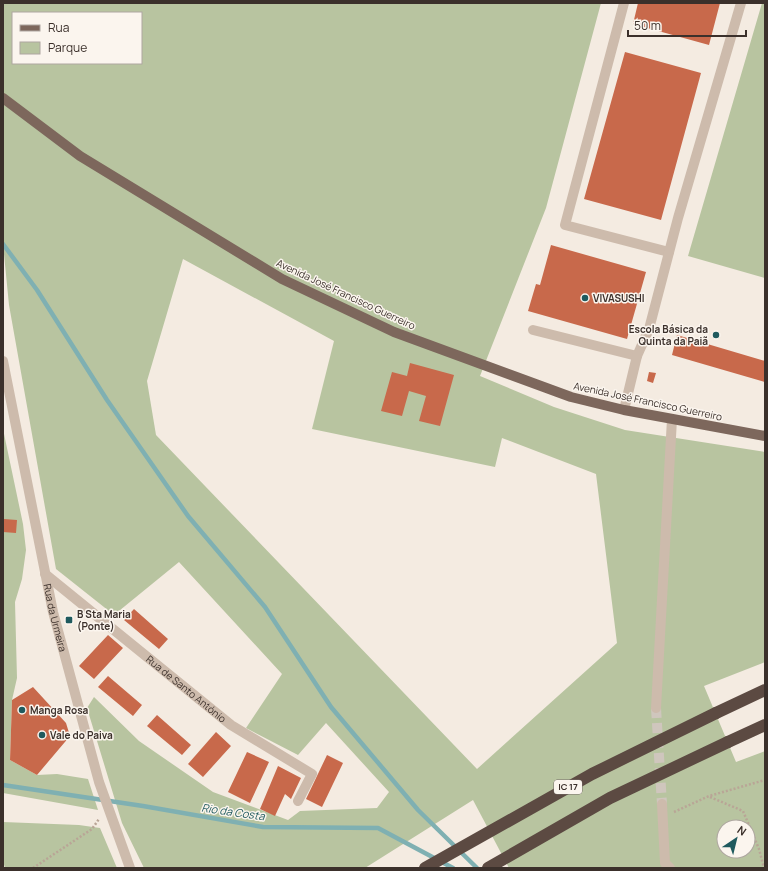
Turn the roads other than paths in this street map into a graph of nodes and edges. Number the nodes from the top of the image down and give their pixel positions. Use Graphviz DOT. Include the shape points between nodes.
graph roads {
  1 [pos="624,3"];
  2 [pos="741,3"];
  3 [pos="3,98"];
  4 [pos="669,252"];
  5 [pos="533,330"];
  6 [pos="638,356"];
  7 [pos="3,361"];
  8 [pos="624,410"];
  9 [pos="672,419"];
  10 [pos="765,436"];
  11 [pos="45,574"];
  12 [pos="765,690"];
  13 [pos="656,708"];
  14 [pos="765,725"];
  15 [pos="298,801"];
  16 [pos="662,804"];
  17 [pos="130,868"];
  18 [pos="425,868"];
  19 [pos="488,868"];
  20 [pos="670,868"];
  1 -- 4 [label="street" via="565,225"];
  2 -- 4 [label="street"];
  3 -- 8 [label="main road, Avenida José Francisco Guerreiro" via="80,156 282,279 394,332 572,397"];
  4 -- 6 [label="street" via="649,329"];
  5 -- 6 [label="street"];
  6 -- 8 [label="street"];
  7 -- 11 [label="street, Rua da Urmeira"];
  8 -- 9 [label="main road, Avenida José Francisco Guerreiro"];
  9 -- 10 [label="main road, Avenida José Francisco Guerreiro"];
  9 -- 13 [label="street"];
  11 -- 15 [label="street, Rua de Santo António" via="231,725 312,774"];
  11 -- 17 [label="street, Rua da Urmeira" via="99,782"];
  12 -- 18 [label="highway, IC 17, bridge" via="592,774"];
  14 -- 19 [label="highway, bridge" via="610,798"];
  16 -- 20 [label="street" via="665,863"];
}
